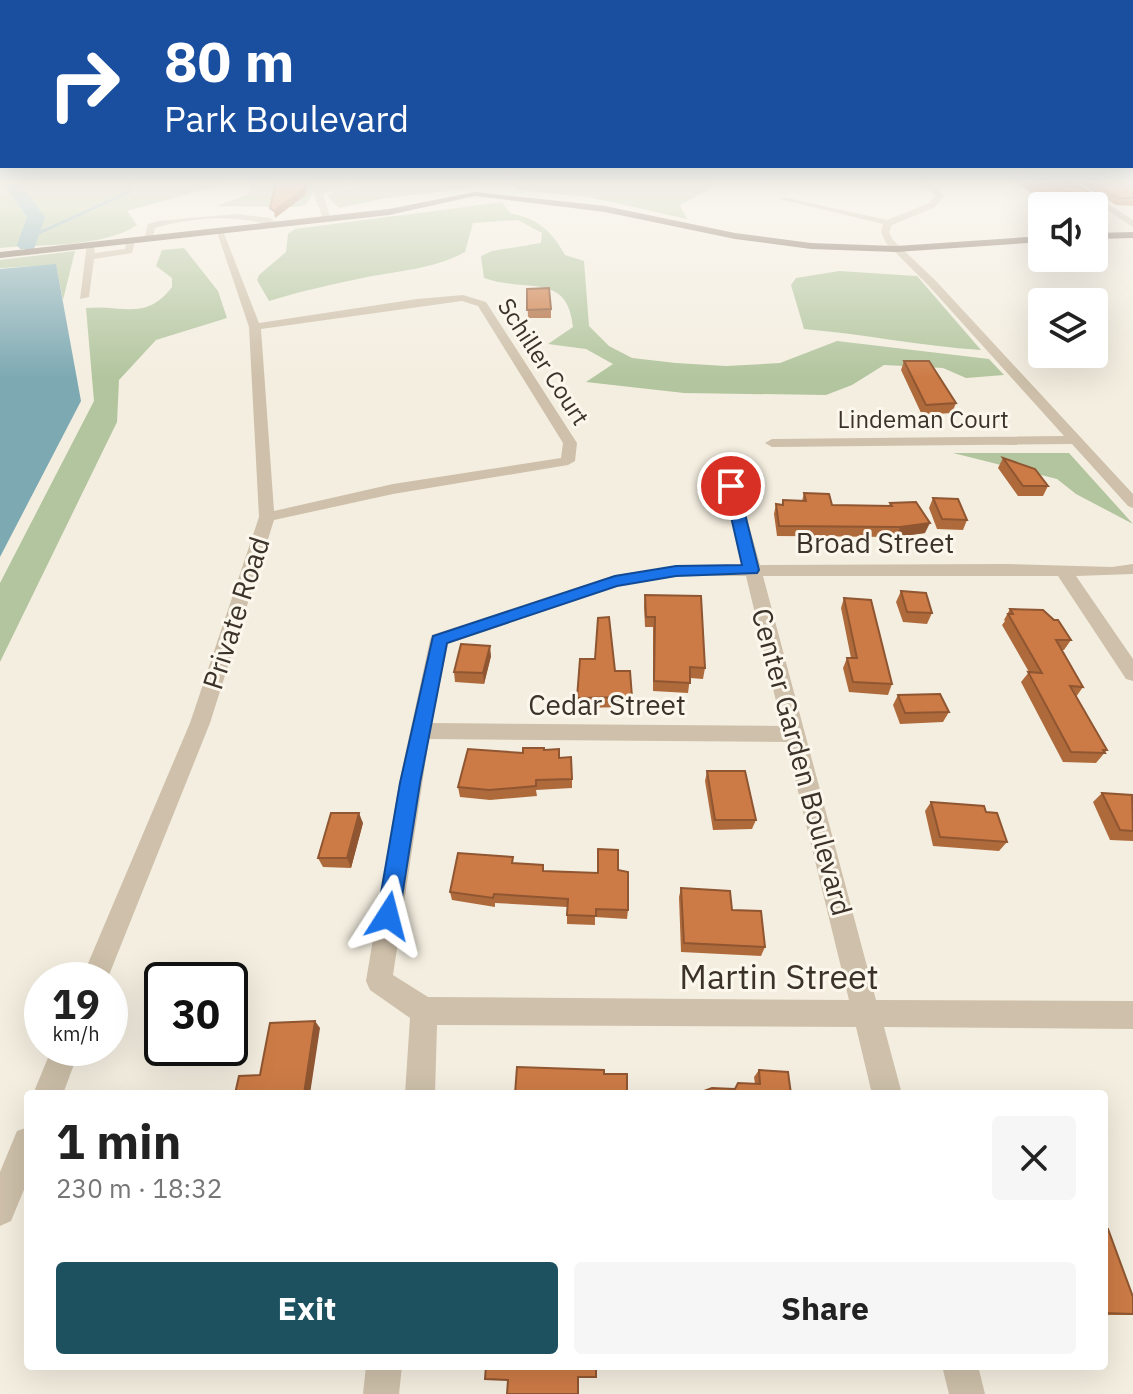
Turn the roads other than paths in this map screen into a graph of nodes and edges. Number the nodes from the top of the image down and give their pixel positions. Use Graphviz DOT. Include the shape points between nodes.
graph roads {
  1 [pos="63,248"];
  2 [pos="90,248"];
  3 [pos="129,248"];
  4 [pos="225,248"];
  5 [pos="863,248"];
  6 [pos="910,248"];
  7 [pos="896,249"];
  8 [pos="0,255"];
  9 [pos="90,257"];
  10 [pos="84,297"];
  11 [pos="255,327"];
  12 [pos="1075,440"];
  13 [pos="772,443"];
  14 [pos="731,486"];
  15 [pos="1133,503"];
  16 [pos="267,517"];
  17 [pos="1133,569"];
  18 [pos="751,570"];
  19 [pos="1064,572"];
  20 [pos="1133,674"];
  21 [pos="420,731"];
  22 [pos="794,734"];
  23 [pos="101,962"];
  24 [pos="424,1011"];
  25 [pos="866,1013"];
  26 [pos="1133,1015"];
  27 [pos="59,1066"];
  28 [pos="50,1090"];
  29 [pos="420,1090"];
  30 [pos="886,1090"];
  31 [pos="24,1152"];
  32 [pos="0,1210"];
  33 [pos="384,1370"];
  34 [pos="961,1370"];
  35 [pos="381,1394"];
  36 [pos="967,1394"];
  1 -- 8 [label="main road"];
  2 -- 9 [label="street"];
  3 -- 9 [label="street"];
  4 -- 11 [label="street, Private Road"];
  5 -- 7 [label="main road"];
  6 -- 7 [label="main road"];
  7 -- 12 [label="street"];
  9 -- 10 [label="street"];
  11 -- 16 [label="street, Private Road"];
  11 -- 16 [label="street, Schiller Court" via="417,302 463,298 482,304 570,443 568,461 393,489"];
  12 -- 13 [label="street, Lindeman Court"];
  12 -- 15 [label="street"];
  14 -- 18 [label="street, Center Garden Boulevard"];
  16 -- 23 [label="street, Private Road" via="200,723"];
  17 -- 19 [label="street, Broad Street"];
  18 -- 19 [label="street, Broad Street"];
  18 -- 21 [label="street, Broad Street" via="676,571 615,581 439,640"];
  18 -- 22 [label="street, Center Garden Boulevard"];
  19 -- 20 [label="street"];
  21 -- 22 [label="street, Cedar Street"];
  21 -- 24 [label="street" via="379,981"];
  22 -- 25 [label="street, Center Garden Boulevard"];
  24 -- 25 [label="street, Martin Street"];
  24 -- 29 [label="street"];
  25 -- 26 [label="street, Martin Street"];
  25 -- 30 [label="street, Center Garden Boulevard"];
  27 -- 28 [label="street"];
  31 -- 32 [label="street"];
  33 -- 35 [label="street"];
  34 -- 36 [label="street"];
}
